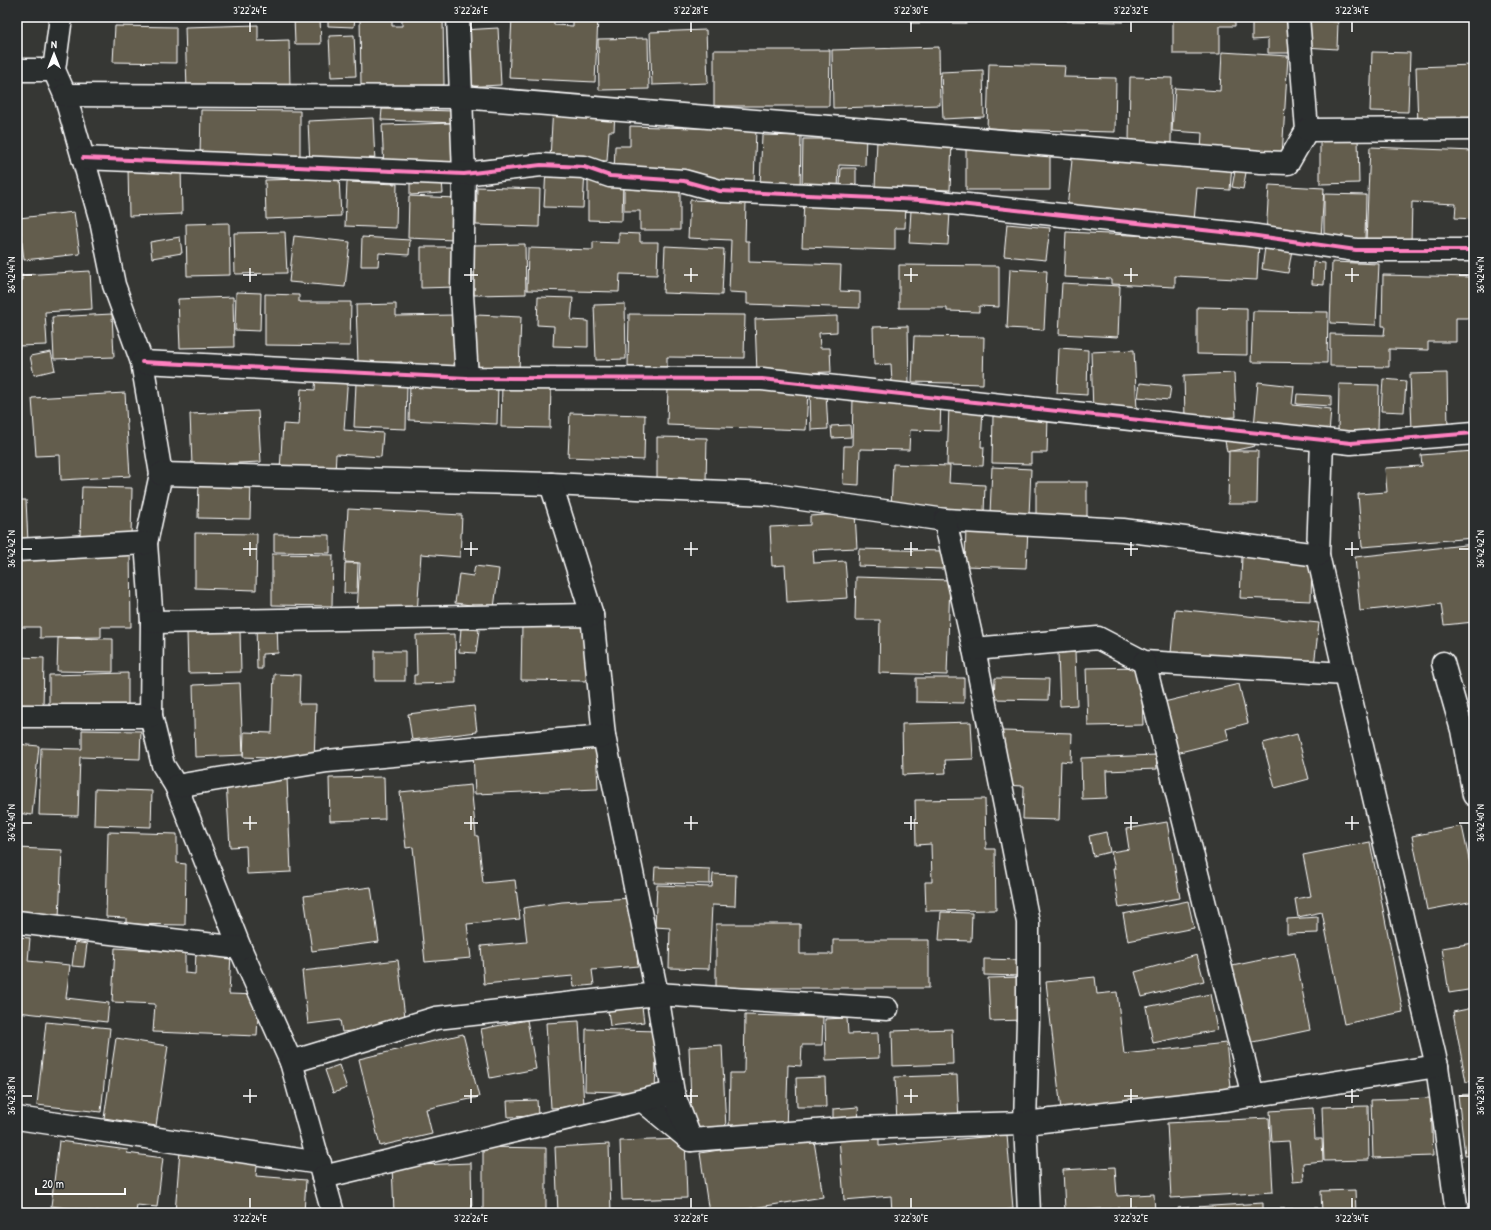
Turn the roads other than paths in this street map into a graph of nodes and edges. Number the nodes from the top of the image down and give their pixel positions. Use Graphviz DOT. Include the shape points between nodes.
graph roads {
  1 [pos="61,17"];
  2 [pos="458,17"];
  3 [pos="1298,17"];
  4 [pos="17,70"];
  5 [pos="54,70"];
  6 [pos="64,95"];
  7 [pos="461,97"];
  8 [pos="1474,129"];
  9 [pos="1306,130"];
  10 [pos="83,158"];
  11 [pos="464,174"];
  12 [pos="1474,250"];
  13 [pos="142,362"];
  14 [pos="467,378"];
  15 [pos="1474,433"];
  16 [pos="1322,441"];
  17 [pos="161,474"];
  18 [pos="551,484"];
  19 [pos="945,520"];
  20 [pos="146,543"];
  21 [pos="17,550"];
  22 [pos="1318,555"];
  23 [pos="592,615"];
  24 [pos="152,622"];
  25 [pos="974,649"];
  26 [pos="1144,662"];
  27 [pos="1443,663"];
  28 [pos="1345,674"];
  29 [pos="17,716"];
  30 [pos="151,716"];
  31 [pos="604,736"];
  32 [pos="176,786"];
  33 [pos="1474,795"];
  34 [pos="17,922"];
  35 [pos="240,948"];
  36 [pos="657,994"];
  37 [pos="887,1009"];
  38 [pos="291,1062"];
  39 [pos="1437,1066"];
  40 [pos="673,1094"];
  41 [pos="1253,1096"];
  42 [pos="643,1101"];
  43 [pos="17,1118"];
  44 [pos="1025,1122"];
  45 [pos="691,1140"];
  46 [pos="321,1170"];
  47 [pos="333,1213"];
  48 [pos="1029,1213"];
  49 [pos="1458,1213"];
  1 -- 5 [label="street"];
  2 -- 7 [label="street"];
  3 -- 9 [label="street"];
  4 -- 5 [label="street"];
  5 -- 6 [label="street"];
  6 -- 7 [label="street"];
  6 -- 10 [label="street"];
  7 -- 9 [label="street" via="1261,162 1288,163"];
  7 -- 11 [label="street"];
  8 -- 9 [label="street"];
  10 -- 11 [label="street"];
  10 -- 13 [label="street" via="101,221 114,285"];
  11 -- 12 [label="street" via="541,165 584,166 610,176 684,181 720,191 922,200 1250,235 1356,250"];
  11 -- 14 [label="street" via="462,294"];
  13 -- 14 [label="street"];
  13 -- 17 [label="street"];
  14 -- 16 [label="street" via="762,379"];
  15 -- 16 [label="street" via="1351,443"];
  16 -- 22 [label="street"];
  17 -- 18 [label="street"];
  17 -- 20 [label="street"];
  18 -- 19 [label="street" via="767,494"];
  18 -- 23 [label="street"];
  19 -- 22 [label="street" via="1123,530"];
  19 -- 25 [label="street"];
  20 -- 21 [label="street"];
  20 -- 24 [label="street"];
  22 -- 28 [label="street"];
  23 -- 24 [label="street"];
  23 -- 31 [label="street"];
  24 -- 30 [label="street"];
  25 -- 26 [label="street" via="1098,638"];
  25 -- 44 [label="street" via="1028,922"];
  26 -- 28 [label="street"];
  26 -- 41 [label="street"];
  27 -- 33 [label="street" via="1462,730"];
  28 -- 39 [label="street"];
  29 -- 30 [label="street"];
  30 -- 32 [label="street" via="163,766"];
  31 -- 32 [label="street" via="327,761"];
  31 -- 36 [label="street"];
  32 -- 35 [label="street"];
  34 -- 35 [label="street"];
  35 -- 38 [label="street"];
  36 -- 37 [label="street"];
  36 -- 38 [label="street" via="436,1018"];
  36 -- 40 [label="street"];
  38 -- 46 [label="street"];
  39 -- 41 [label="street"];
  39 -- 49 [label="street"];
  40 -- 42 [label="street"];
  40 -- 45 [label="street"];
  41 -- 44 [label="street"];
  42 -- 45 [label="street"];
  42 -- 46 [label="street"];
  43 -- 46 [label="street"];
  44 -- 45 [label="street" via="856,1128"];
  44 -- 48 [label="street"];
  46 -- 47 [label="street"];
}
